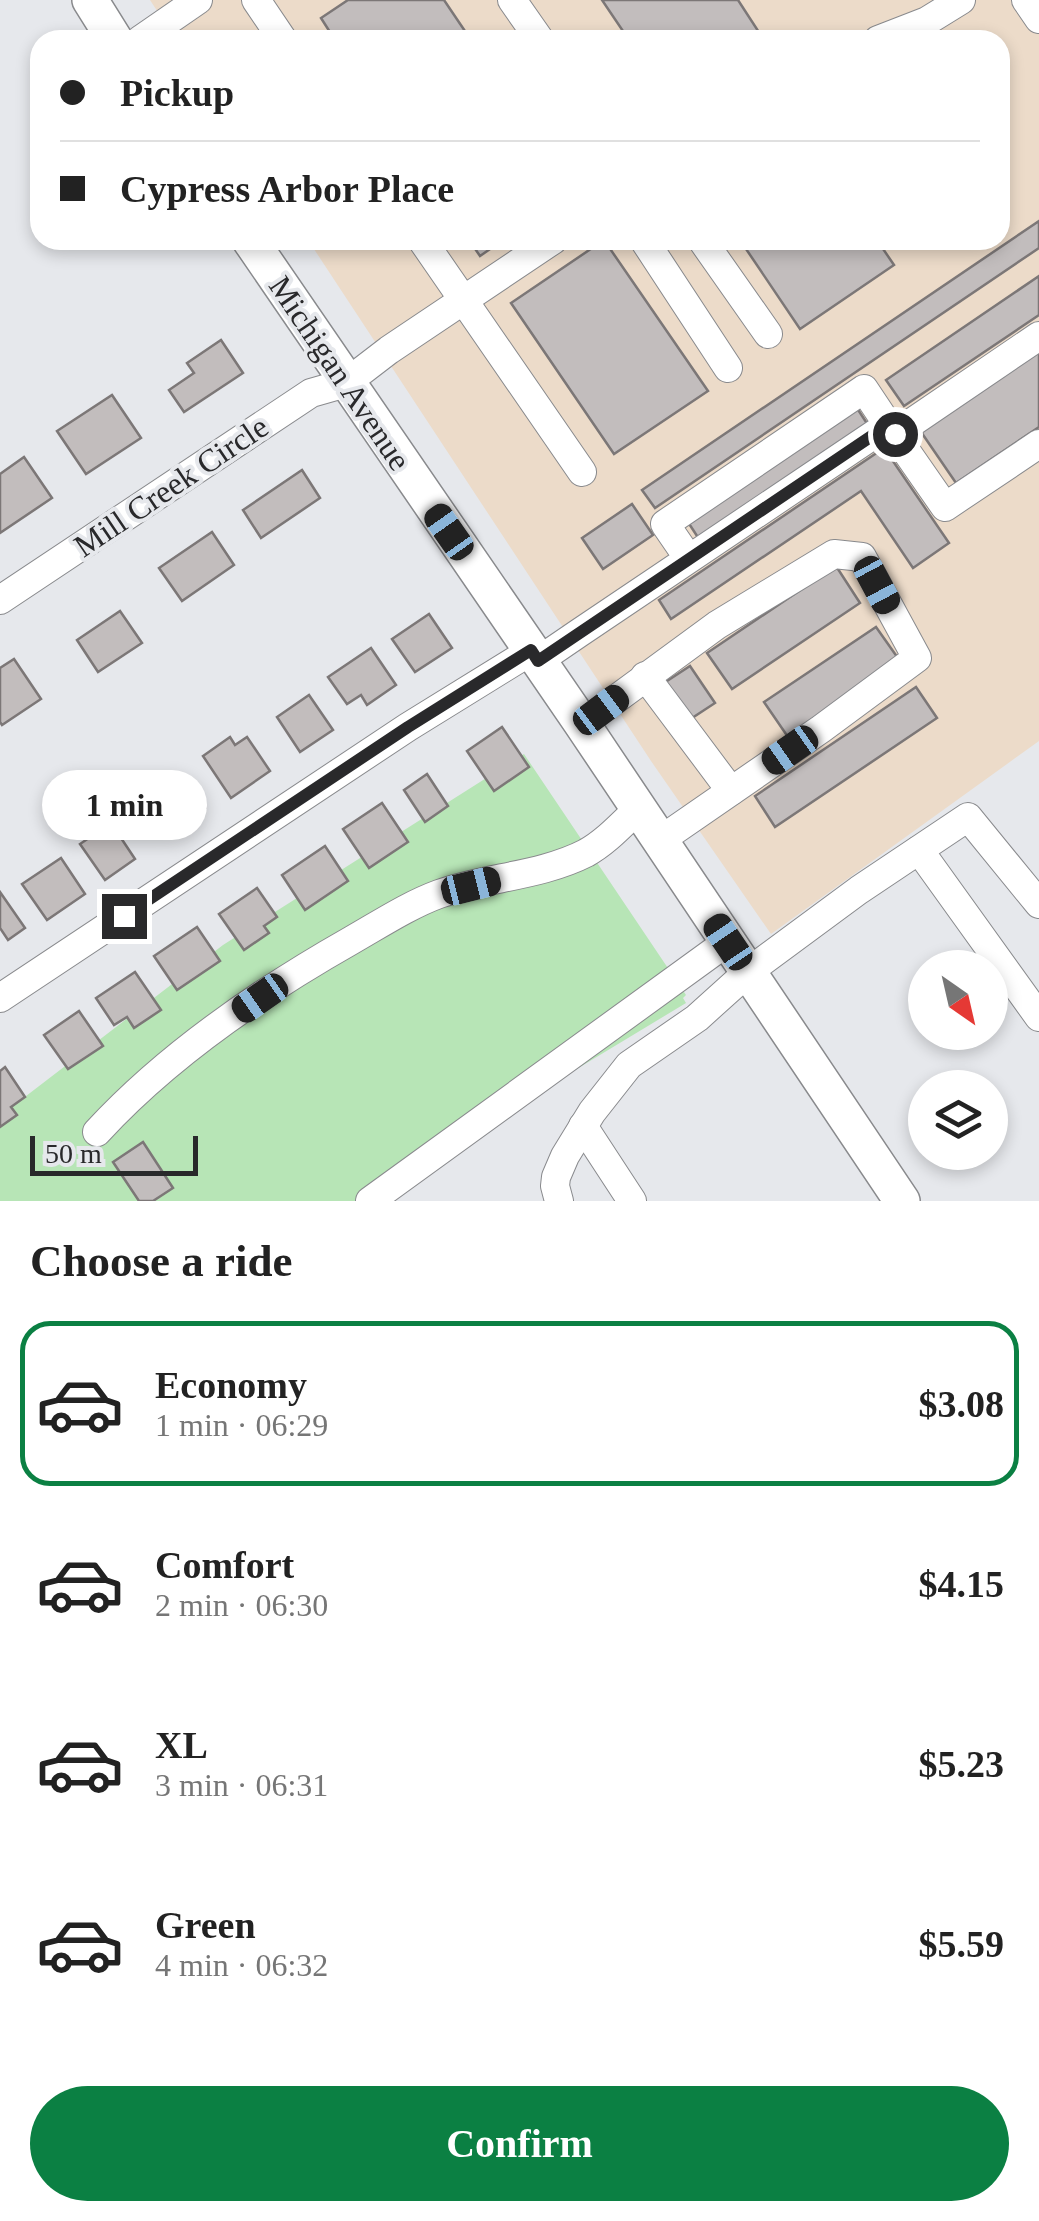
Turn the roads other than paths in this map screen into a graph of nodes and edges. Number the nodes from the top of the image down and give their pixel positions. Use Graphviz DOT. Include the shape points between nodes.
graph roads {
  1 [pos="90,0"];
  2 [pos="198,0"];
  3 [pos="256,0"];
  4 [pos="512,0"];
  5 [pos="961,0"];
  6 [pos="1026,0"];
  7 [pos="1039,19"];
  8 [pos="109,30"];
  9 [pos="154,30"];
  10 [pos="277,30"];
  11 [pos="533,30"];
  12 [pos="904,30"];
  13 [pos="257,250"];
  14 [pos="429,250"];
  15 [pos="539,250"];
  16 [pos="651,250"];
  17 [pos="709,250"];
  18 [pos="464,300"];
  19 [pos="768,334"];
  20 [pos="1039,336"];
  21 [pos="728,368"];
  22 [pos="346,382"];
  23 [pos="892,430"];
  24 [pos="1039,444"];
  25 [pos="582,472"];
  26 [pos="689,559"];
  27 [pos="0,600"];
  28 [pos="534,656"];
  29 [pos="646,676"];
  30 [pos="582,724"];
  31 [pos="730,792"];
  32 [pos="638,809"];
  33 [pos="660,841"];
  34 [pos="919,850"];
  35 [pos="1039,904"];
  36 [pos="728,942"];
  37 [pos="748,972"];
  38 [pos="0,998"];
  39 [pos="1039,1017"];
  40 [pos="583,1126"];
  41 [pos="98,1132"];
  42 [pos="552,1193"];
  43 [pos="370,1201"];
  44 [pos="632,1201"];
  45 [pos="902,1201"];
  1 -- 8 [label="main road"];
  2 -- 9 [label="street"];
  3 -- 10 [label="street"];
  4 -- 11 [label="street"];
  5 -- 12 [label="street"];
  6 -- 7 [label="street"];
  13 -- 22 [label="main road, Michigan Avenue"];
  14 -- 18 [label="street"];
  15 -- 18 [label="street, Mill Creek Circle"];
  16 -- 21 [label="street"];
  17 -- 19 [label="street"];
  18 -- 22 [label="street, Mill Creek Circle"];
  18 -- 25 [label="street"];
  20 -- 23 [label="street"];
  22 -- 27 [label="street, Mill Creek Circle" via="310,393"];
  22 -- 28 [label="main road, Michigan Avenue"];
  23 -- 24 [label="street" via="945,507"];
  23 -- 26 [label="street"];
  23 -- 26 [label="street" via="864,389 666,524"];
  26 -- 28 [label="street"];
  28 -- 30 [label="main road, Michigan Avenue"];
  28 -- 38 [label="street" via="408,727"];
  29 -- 30 [label="street"];
  29 -- 31 [label="street"];
  29 -- 31 [label="street" via="834,554 862,557 917,658"];
  30 -- 32 [label="main road, Michigan Avenue"];
  31 -- 33 [label="street"];
  32 -- 33 [label="main road, Michigan Avenue"];
  32 -- 41 [label="street" via="587,852 439,894 303,968 174,1058"];
  33 -- 36 [label="main road, Michigan Avenue"];
  34 -- 35 [label="street" via="968,816"];
  34 -- 37 [label="street"];
  34 -- 39 [label="street"];
  36 -- 37 [label="main road, Michigan Avenue"];
  36 -- 43 [label="street"];
  37 -- 40 [label="street" via="629,1066"];
  37 -- 45 [label="main road, Michigan Avenue"];
  40 -- 42 [label="street"];
  40 -- 44 [label="street"];
}
